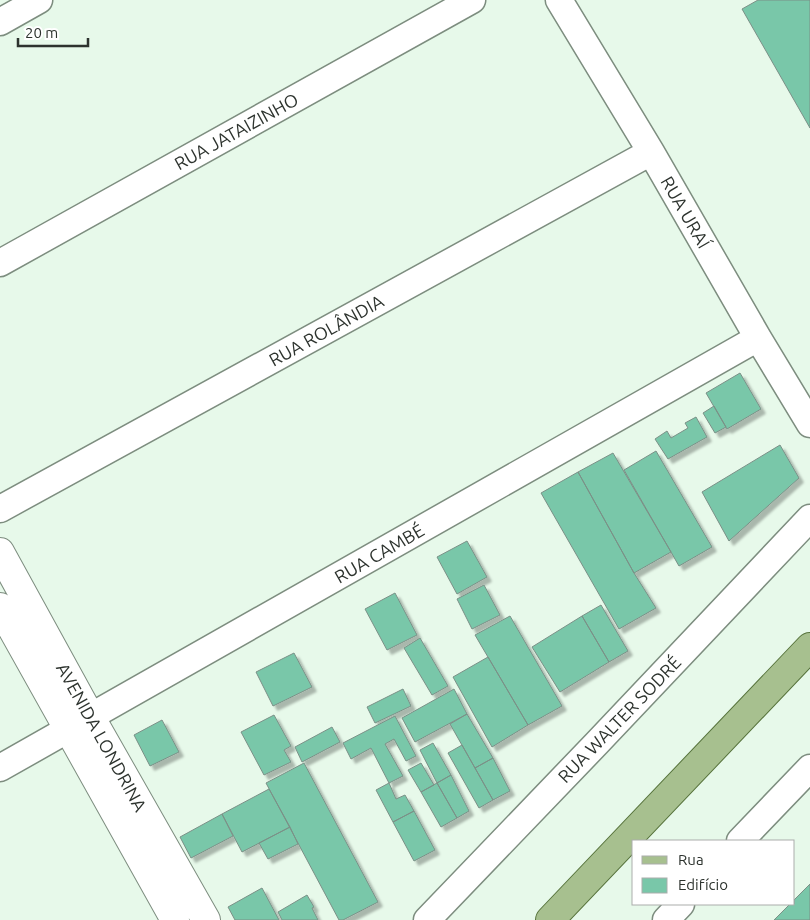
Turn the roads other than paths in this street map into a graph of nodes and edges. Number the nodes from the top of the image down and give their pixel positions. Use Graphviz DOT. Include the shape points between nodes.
graph roads {
  1 [pos="39,0"];
  2 [pos="472,0"];
  3 [pos="560,0"];
  4 [pos="0,22"];
  5 [pos="651,152"];
  6 [pos="0,263"];
  7 [pos="758,338"];
  8 [pos="810,424"];
  9 [pos="0,509"];
  10 [pos="810,518"];
  11 [pos="0,552"];
  12 [pos="0,607"];
  13 [pos="810,647"];
  14 [pos="79,723"];
  15 [pos="0,768"];
  16 [pos="810,768"];
  17 [pos="741,840"];
  18 [pos="680,905"];
  19 [pos="201,911"];
  20 [pos="171,918"];
  21 [pos="427,920"];
  22 [pos="550,920"];
  23 [pos="666,920"];
  1 -- 4 [label="street"];
  2 -- 6 [label="street, RUA JATAIZINHO"];
  3 -- 5 [label="street, RUA URAÍ"];
  5 -- 7 [label="street, RUA URAÍ"];
  5 -- 9 [label="street, RUA ROLÂNDIA"];
  7 -- 8 [label="street, RUA URAÍ"];
  7 -- 14 [label="street, RUA CAMBÉ"];
  10 -- 21 [label="street, RUA WALTER SODRÉ"];
  11 -- 14 [label="street, AVENIDA LONDRINA"];
  12 -- 14 [label="street, AVENIDA LONDRINA"];
  13 -- 22 [label="main road"];
  14 -- 15 [label="street, RUA CAMBÉ"];
  14 -- 19 [label="street, AVENIDA LONDRINA"];
  14 -- 20 [label="street, AVENIDA LONDRINA"];
  16 -- 17 [label="street"];
  18 -- 23 [label="street"];
  19 -- 20 [label="street"];
}
